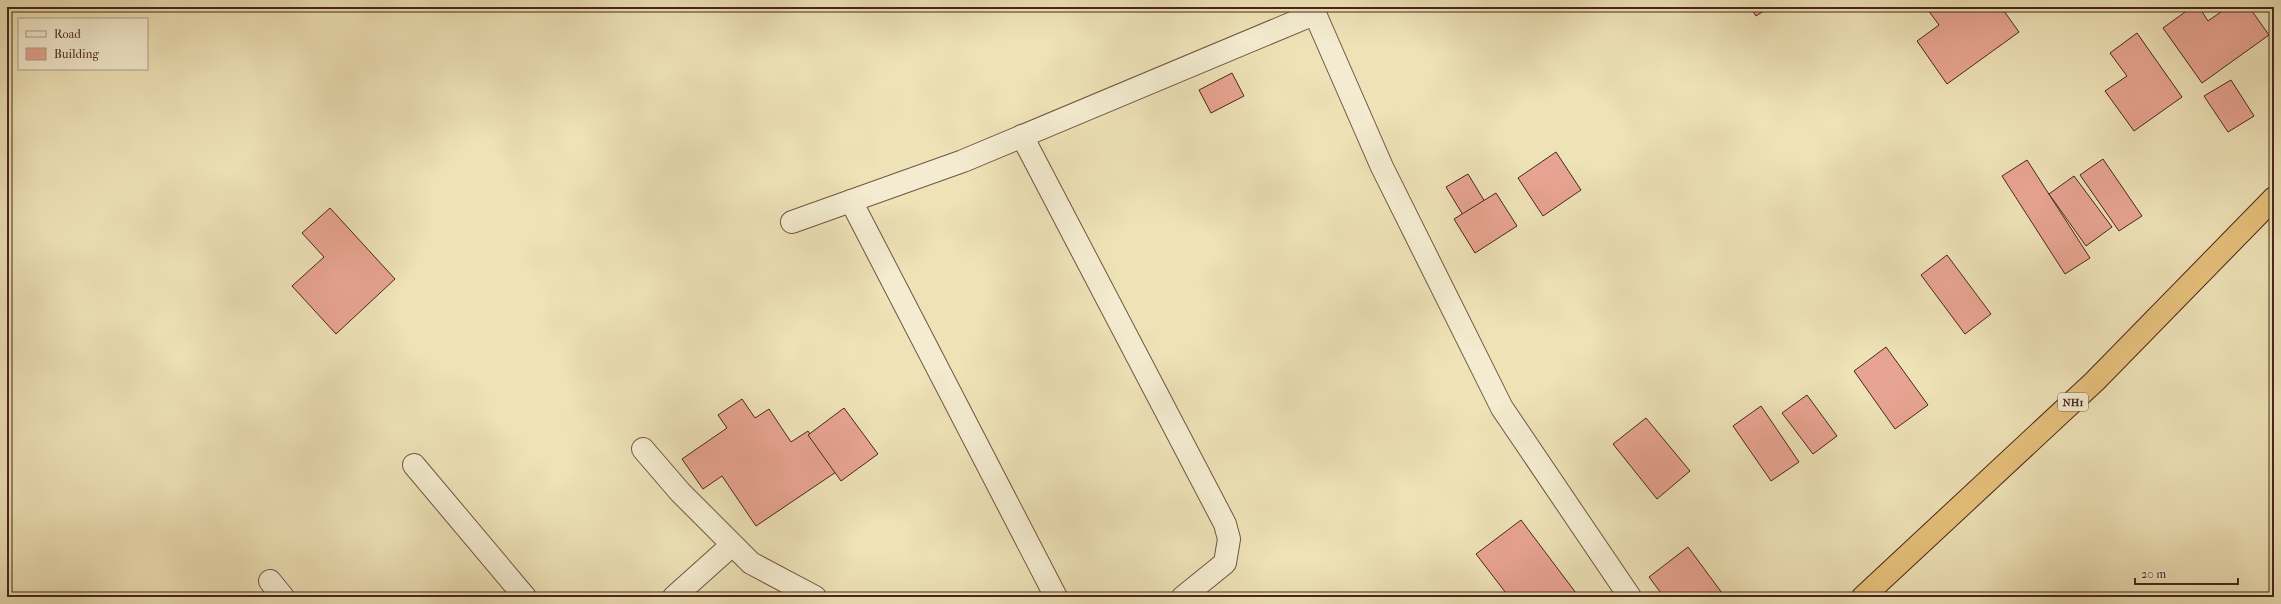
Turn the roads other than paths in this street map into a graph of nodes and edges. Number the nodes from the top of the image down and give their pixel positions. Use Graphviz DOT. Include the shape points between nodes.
graph roads {
  1 [pos="1313,10"];
  2 [pos="1022,136"];
  3 [pos="2274,198"];
  4 [pos="851,201"];
  5 [pos="792,222"];
  6 [pos="643,449"];
  7 [pos="414,465"];
  8 [pos="732,545"];
  9 [pos="526,597"];
  10 [pos="674,597"];
  11 [pos="815,597"];
  12 [pos="1056,597"];
  13 [pos="1183,597"];
  14 [pos="1630,597"];
  15 [pos="1863,597"];
  1 -- 2 [label="street"];
  1 -- 14 [label="street" via="1382,167 1502,408"];
  2 -- 4 [label="street" via="963,161"];
  2 -- 13 [label="street" via="1225,524 1229,550 1224,563"];
  3 -- 15 [label="highway, NH1" via="2095,381"];
  4 -- 5 [label="street"];
  4 -- 12 [label="street"];
  6 -- 8 [label="street" via="680,492"];
  7 -- 9 [label="street"];
  8 -- 10 [label="street"];
  8 -- 11 [label="street" via="751,563"];
}
